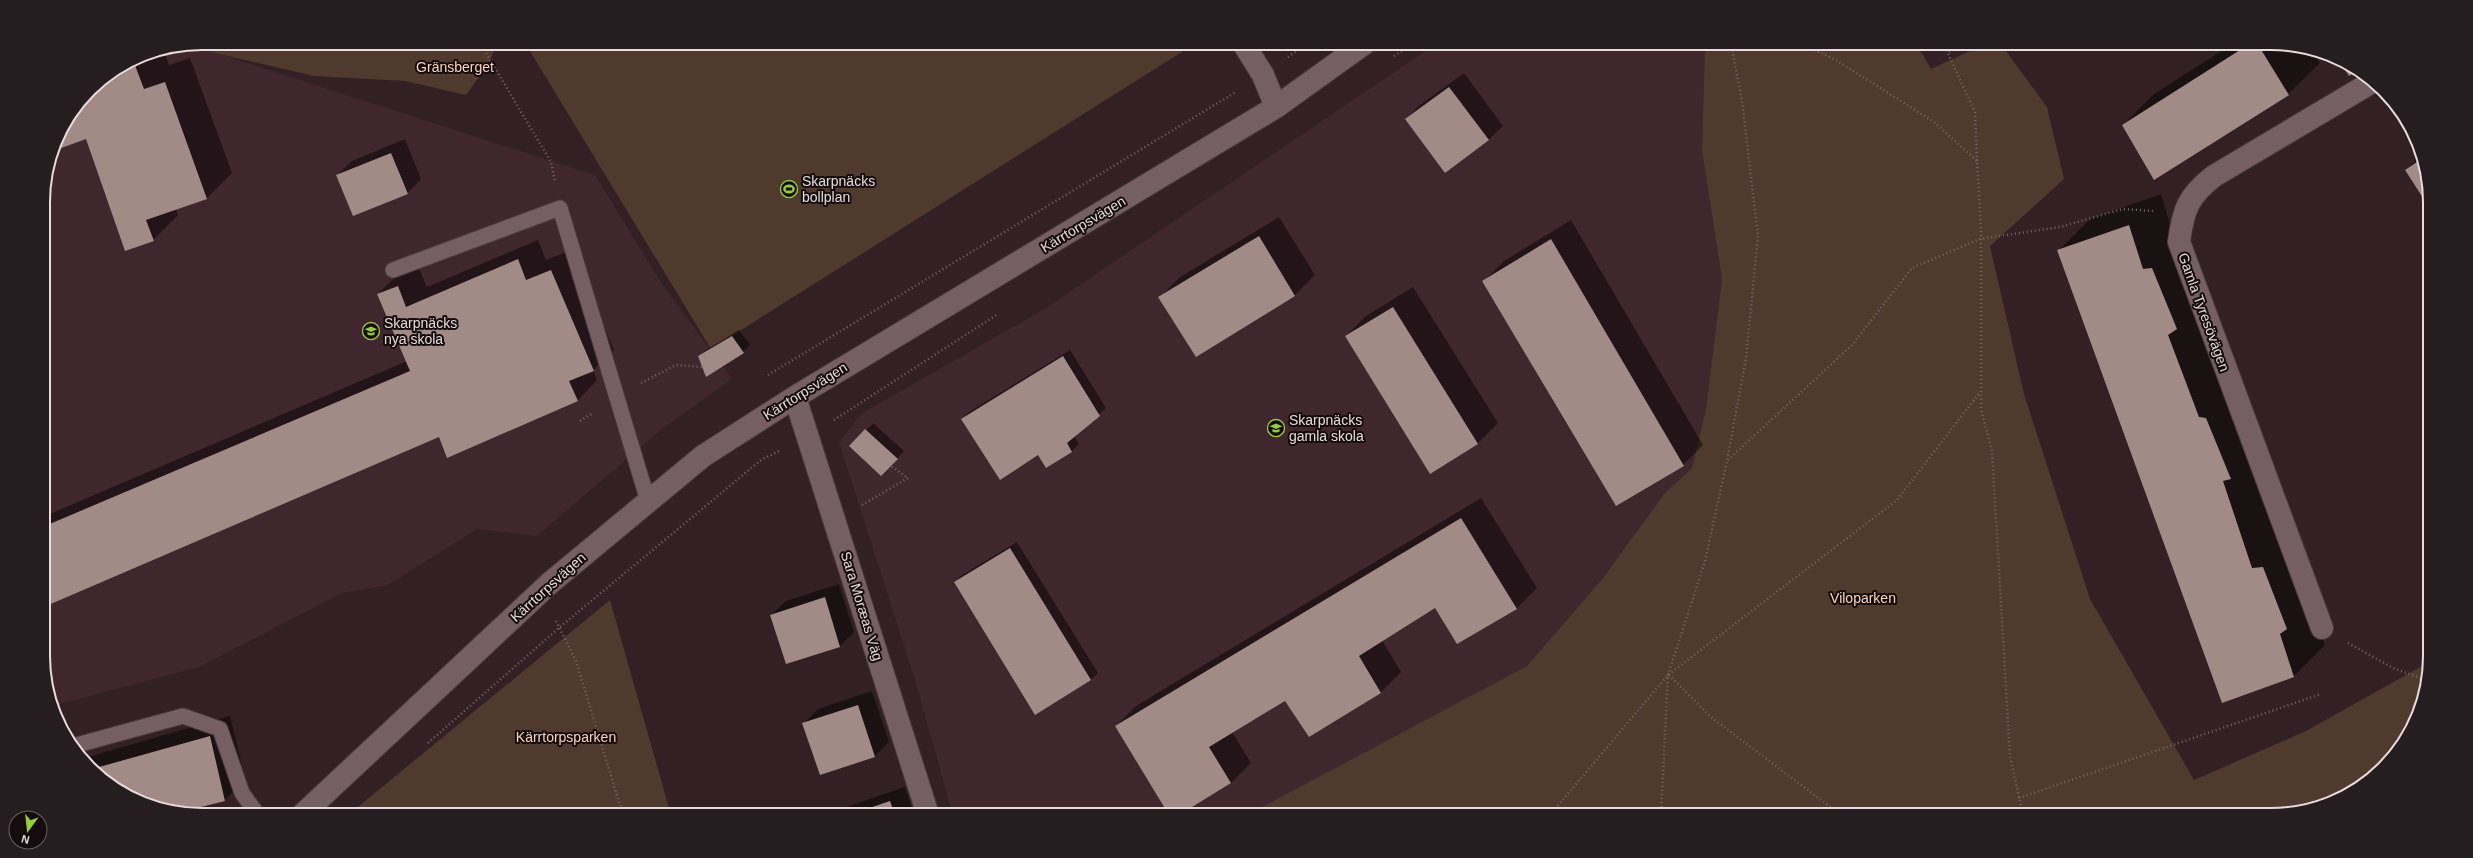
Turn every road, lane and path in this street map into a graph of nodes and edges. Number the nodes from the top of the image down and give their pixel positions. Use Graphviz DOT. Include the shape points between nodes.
graph roads {
  1 [pos="484,50"];
  2 [pos="1247,50"];
  3 [pos="1355,50"];
  4 [pos="1402,50"];
  5 [pos="1732,50"];
  6 [pos="1815,50"];
  7 [pos="1952,50"];
  8 [pos="1949,52"];
  9 [pos="1387,60"];
  10 [pos="2368,85"];
  11 [pos="1276,107"];
  12 [pos="1977,161"];
  13 [pos="560,208"];
  14 [pos="2185,214"];
  15 [pos="1980,239"];
  16 [pos="393,270"];
  17 [pos="1002,311"];
  18 [pos="1981,391"];
  19 [pos="796,397"];
  20 [pos="809,436"];
  21 [pos="1727,461"];
  22 [pos="891,466"];
  23 [pos="648,501"];
  24 [pos="835,521"];
  25 [pos="538,594"];
  26 [pos="560,628"];
  27 [pos="2322,628"];
  28 [pos="1668,675"];
  29 [pos="2422,678"];
  30 [pos="2321,694"];
  31 [pos="78,745"];
  32 [pos="423,747"];
  33 [pos="2019,798"];
  34 [pos="253,808"];
  35 [pos="309,808"];
  36 [pos="623,808"];
  37 [pos="926,808"];
  38 [pos="1556,808"];
  39 [pos="1661,808"];
  40 [pos="1832,808"];
  41 [pos="2021,808"];
  1 -- 13 [label="path" via="551,162"];
  2 -- 11 [label="street" via="1263,75"];
  3 -- 11 [label="street, Kärrtorpsvägen"];
  4 -- 9 [label="path"];
  5 -- 21 [label="path" via="1742,101 1758,236 1746,358"];
  6 -- 12 [label="path" via="1836,60 1934,122"];
  7 -- 8 [label="path"];
  8 -- 12 [label="path" via="1975,112"];
  10 -- 14 [label="street, Gamla Tyresövägen" via="2214,176 2195,191"];
  11 -- 19 [label="street, Kärrtorpsvägen"];
  12 -- 15 [label="path"];
  13 -- 16 [label="lane"];
  13 -- 23 [label="lane"];
  14 -- 15 [label="path" via="2123,209 2060,227"];
  14 -- 27 [label="street, Gamla Tyresövägen" via="2179,242"];
  15 -- 18 [label="path"];
  15 -- 21 [label="path" via="1912,268 1852,345"];
  17 -- 20 [label="path"];
  18 -- 28 [label="path" via="1897,500"];
  18 -- 33 [label="path" via="1981,408 1992,451 2010,757"];
  19 -- 20 [label="street, Sara Moræas Väg"];
  19 -- 23 [label="street, Kärrtorpsvägen" via="703,456"];
  20 -- 24 [label="street, Sara Moræas Väg"];
  20 -- 26 [label="path" via="761,460"];
  21 -- 28 [label="path" via="1705,561"];
  22 -- 24 [label="path" via="908,478"];
  23 -- 25 [label="street, Kärrtorpsvägen"];
  24 -- 37 [label="street, Sara Moræas Väg"];
  25 -- 26 [label="path"];
  25 -- 35 [label="street, Kärrtorpsvägen"];
  26 -- 32 [label="path"];
  26 -- 36 [label="path" via="576,661"];
  27 -- 29 [label="path" via="2395,669"];
  28 -- 38 [label="path"];
  28 -- 39 [label="path"];
  28 -- 40 [label="path" via="1711,717"];
  30 -- 33 [label="path"];
  31 -- 34 [label="lane" via="183,716 220,729 242,793"];
  33 -- 41 [label="path"];
}
